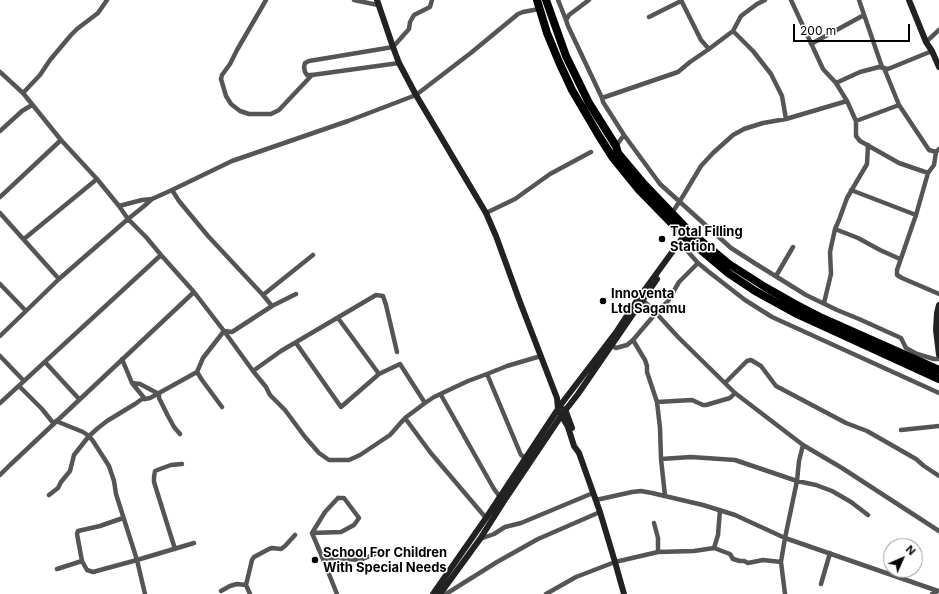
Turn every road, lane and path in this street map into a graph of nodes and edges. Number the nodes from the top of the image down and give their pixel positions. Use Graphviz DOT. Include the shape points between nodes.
graph roads {
  1 [pos="107,0"];
  2 [pos="266,0"];
  3 [pos="354,0"];
  4 [pos="432,0"];
  5 [pos="437,0"];
  6 [pos="537,0"];
  7 [pos="546,0"];
  8 [pos="558,0"];
  9 [pos="590,0"];
  10 [pos="681,0"];
  11 [pos="765,0"];
  12 [pos="791,0"];
  13 [pos="859,0"];
  14 [pos="910,0"];
  15 [pos="756,2"];
  16 [pos="378,3"];
  17 [pos="539,9"];
  18 [pos="864,15"];
  19 [pos="649,17"];
  20 [pos="566,20"];
  21 [pos="939,30"];
  22 [pos="733,31"];
  23 [pos="926,42"];
  24 [pos="811,44"];
  25 [pos="393,47"];
  26 [pos="709,49"];
  27 [pos="932,51"];
  28 [pos="399,63"];
  29 [pos="939,67"];
  30 [pos="883,68"];
  31 [pos="0,72"];
  32 [pos="312,75"];
  33 [pos="836,83"];
  34 [pos="23,93"];
  35 [pos="416,95"];
  36 [pos="602,98"];
  37 [pos="847,101"];
  38 [pos="32,105"];
  39 [pos="899,105"];
  40 [pos="786,119"];
  41 [pos="856,121"];
  42 [pos="0,131"];
  43 [pos="624,135"];
  44 [pos="61,140"];
  45 [pos="616,146"];
  46 [pos="868,146"];
  47 [pos="938,150"];
  48 [pos="591,152"];
  49 [pos="928,173"];
  50 [pos="97,179"];
  51 [pos="172,190"];
  52 [pos="851,190"];
  53 [pos="0,197"];
  54 [pos="152,199"];
  55 [pos="680,202"];
  56 [pos="119,206"];
  57 [pos="0,213"];
  58 [pos="486,213"];
  59 [pos="672,213"];
  60 [pos="916,215"];
  61 [pos="128,219"];
  62 [pos="835,229"];
  63 [pos="687,237"];
  64 [pos="24,239"];
  65 [pos="793,247"];
  66 [pos="313,255"];
  67 [pos="161,256"];
  68 [pos="900,259"];
  69 [pos="698,262"];
  70 [pos="776,276"];
  71 [pos="59,279"];
  72 [pos="0,284"];
  73 [pos="194,292"];
  74 [pos="296,294"];
  75 [pos="939,294"];
  76 [pos="263,295"];
  77 [pos="643,300"];
  78 [pos="824,303"];
  79 [pos="939,305"];
  80 [pos="272,306"];
  81 [pos="26,311"];
  82 [pos="656,313"];
  83 [pos="338,318"];
  84 [pos="224,331"];
  85 [pos="0,336"];
  86 [pos="633,340"];
  87 [pos="296,343"];
  88 [pos="612,346"];
  89 [pos="397,352"];
  90 [pos="939,355"];
  91 [pos="0,356"];
  92 [pos="541,356"];
  93 [pos="122,359"];
  94 [pos="939,359"];
  95 [pos="45,362"];
  96 [pos="939,370"];
  97 [pos="253,371"];
  98 [pos="197,372"];
  99 [pos="379,374"];
  100 [pos="487,374"];
  101 [pos="939,379"];
  102 [pos="24,381"];
  103 [pos="132,383"];
  104 [pos="725,383"];
  105 [pos="19,386"];
  106 [pos="735,393"];
  107 [pos="939,393"];
  108 [pos="159,394"];
  109 [pos="441,395"];
  110 [pos="557,398"];
  111 [pos="80,399"];
  112 [pos="145,399"];
  113 [pos="657,402"];
  114 [pos="0,403"];
  115 [pos="425,403"];
  116 [pos="562,403"];
  117 [pos="571,403"];
  118 [pos="222,407"];
  119 [pos="558,409"];
  120 [pos="566,410"];
  121 [pos="562,416"];
  122 [pos="405,418"];
  123 [pos="55,422"];
  124 [pos="569,425"];
  125 [pos="939,426"];
  126 [pos="553,428"];
  127 [pos="901,430"];
  128 [pos="180,434"];
  129 [pos="89,436"];
  130 [pos="803,445"];
  131 [pos="526,458"];
  132 [pos="661,459"];
  133 [pos="182,464"];
  134 [pos="0,475"];
  135 [pos="939,476"];
  136 [pos="797,480"];
  137 [pos="593,493"];
  138 [pos="49,495"];
  139 [pos="666,496"];
  140 [pos="500,497"];
  141 [pos="596,500"];
  142 [pos="720,510"];
  143 [pos="600,512"];
  144 [pos="868,515"];
  145 [pos="123,518"];
  146 [pos="486,518"];
  147 [pos="654,523"];
  148 [pos="939,531"];
  149 [pos="312,533"];
  150 [pos="295,534"];
  151 [pos="785,538"];
  152 [pos="480,539"];
  153 [pos="194,543"];
  154 [pos="714,548"];
  155 [pos="175,549"];
  156 [pos="383,551"];
  157 [pos="658,552"];
  158 [pos="830,553"];
  159 [pos="323,559"];
  160 [pos="137,560"];
  161 [pos="82,561"];
  162 [pos="615,562"];
  163 [pos="781,562"];
  164 [pos="57,568"];
  165 [pos="246,584"];
  166 [pos="822,584"];
  167 [pos="222,591"];
  168 [pos="938,592"];
  169 [pos="145,594"];
  170 [pos="250,594"];
  171 [pos="338,594"];
  172 [pos="433,594"];
  173 [pos="442,594"];
  174 [pos="546,594"];
  175 [pos="624,594"];
  176 [pos="785,594"];
  177 [pos="932,594"];
  1 -- 34 [label="street" via="98,13 71,35"];
  2 -- 32 [label="street" via="222,74 226,96 240,111 249,114 271,114 279,110"];
  3 -- 16 [label="street"];
  4 -- 5 [label="street"];
  4 -- 25 [label="street" via="430,7 414,15 409,29"];
  6 -- 17 [label="highway"];
  7 -- 45 [label="highway" via="566,56 589,103"];
  8 -- 20 [label="street"];
  9 -- 20 [label="street"];
  10 -- 19 [label="street"];
  10 -- 26 [label="street" via="701,40"];
  11 -- 15 [label="street"];
  12 -- 24 [label="street"];
  13 -- 18 [label="street"];
  14 -- 23 [label="main road"];
  15 -- 22 [label="street" via="741,16"];
  16 -- 25 [label="main road"];
  17 -- 35 [label="street" via="518,14"];
  17 -- 63 [label="highway" via="572,90 613,158 639,190"];
  18 -- 24 [label="street"];
  18 -- 30 [label="street"];
  20 -- 36 [label="street"];
  21 -- 23 [label="street"];
  22 -- 26 [label="street"];
  22 -- 40 [label="street" via="771,74 782,96"];
  23 -- 27 [label="main road"];
  24 -- 33 [label="street" via="823,69"];
  25 -- 28 [label="main road"];
  25 -- 32 [label="street" via="309,61 305,63 305,72"];
  26 -- 36 [label="street" via="678,72"];
  27 -- 29 [label="main road"];
  27 -- 30 [label="street" via="888,69"];
  28 -- 32 [label="street"];
  28 -- 35 [label="main road"];
  30 -- 33 [label="street" via="860,72"];
  30 -- 39 [label="street"];
  31 -- 34 [label="street"];
  33 -- 37 [label="street"];
  34 -- 38 [label="street"];
  35 -- 51 [label="street" via="232,161"];
  35 -- 58 [label="main road"];
  36 -- 43 [label="street"];
  37 -- 40 [label="street"];
  37 -- 41 [label="street"];
  38 -- 42 [label="street"];
  38 -- 44 [label="street"];
  39 -- 41 [label="street"];
  39 -- 47 [label="street" via="929,150"];
  40 -- 55 [label="street" via="763,122 733,135 701,166"];
  41 -- 46 [label="street" via="856,136"];
  43 -- 45 [label="street"];
  43 -- 55 [label="street" via="660,184"];
  44 -- 50 [label="street"];
  44 -- 53 [label="street"];
  45 -- 59 [label="highway" via="618,153"];
  46 -- 49 [label="street" via="899,163"];
  46 -- 52 [label="street" via="868,164"];
  47 -- 49 [label="street" via="934,165"];
  48 -- 58 [label="street" via="550,174 515,199"];
  49 -- 60 [label="street"];
  50 -- 56 [label="street"];
  50 -- 64 [label="street"];
  51 -- 54 [label="street"];
  51 -- 76 [label="street" via="178,201 208,236"];
  52 -- 60 [label="street"];
  52 -- 62 [label="street"];
  54 -- 56 [label="street"];
  54 -- 61 [label="street"];
  55 -- 59 [label="street"];
  55 -- 70 [label="street" via="731,248"];
  56 -- 61 [label="street"];
  57 -- 64 [label="street"];
  58 -- 92 [label="main road"];
  59 -- 63 [label="highway"];
  60 -- 68 [label="street"];
  61 -- 67 [label="street"];
  61 -- 71 [label="street"];
  62 -- 68 [label="street"];
  62 -- 78 [label="street" via="830,252 831,274"];
  63 -- 69 [label="street"];
  63 -- 77 [label="main road"];
  63 -- 96 [label="highway" via="795,304"];
  63 -- 101 [label="highway" via="728,273 755,291 795,313"];
  63 -- 116 [label="main road"];
  64 -- 71 [label="street"];
  65 -- 70 [label="street"];
  66 -- 76 [label="street"];
  67 -- 73 [label="street"];
  67 -- 95 [label="street"];
  68 -- 75 [label="street" via="897,275"];
  69 -- 82 [label="street"];
  69 -- 107 [label="street" via="745,300 772,317"];
  70 -- 78 [label="street"];
  71 -- 81 [label="street"];
  72 -- 81 [label="street"];
  73 -- 84 [label="street"];
  73 -- 93 [label="street"];
  74 -- 80 [label="street"];
  76 -- 80 [label="street"];
  77 -- 82 [label="street"];
  77 -- 88 [label="main road"];
  78 -- 94 [label="street" via="901,338 906,348 917,354"];
  79 -- 90 [label="main road" via="936,330"];
  80 -- 84 [label="street" via="232,332"];
  81 -- 85 [label="street"];
  82 -- 86 [label="street"];
  82 -- 104 [label="street"];
  83 -- 87 [label="street"];
  83 -- 89 [label="street" via="376,295 383,296"];
  83 -- 99 [label="street"];
  84 -- 97 [label="street"];
  84 -- 98 [label="street" via="203,358"];
  86 -- 88 [label="street" via="627,345 616,348"];
  86 -- 113 [label="street" via="646,360 647,372"];
  87 -- 97 [label="street"];
  87 -- 99 [label="street" via="342,407"];
  88 -- 117 [label="main road"];
  91 -- 102 [label="street"];
  92 -- 100 [label="street"];
  92 -- 110 [label="main road"];
  93 -- 103 [label="street"];
  93 -- 111 [label="street"];
  95 -- 102 [label="street"];
  95 -- 111 [label="street"];
  97 -- 122 [label="street" via="270,396 285,410 305,437 329,460 349,460 360,454 390,435"];
  98 -- 108 [label="street"];
  98 -- 118 [label="street"];
  99 -- 115 [label="street" via="400,364"];
  100 -- 109 [label="street"];
  100 -- 131 [label="street" via="521,454"];
  102 -- 105 [label="street"];
  103 -- 108 [label="street" via="140,384"];
  103 -- 112 [label="street"];
  104 -- 106 [label="street"];
  104 -- 135 [label="street" via="751,360 761,366 776,386 840,420 867,431 916,459"];
  105 -- 114 [label="street"];
  105 -- 123 [label="street"];
  106 -- 113 [label="street" via="730,398 706,405 692,400"];
  106 -- 130 [label="street"];
  108 -- 112 [label="street"];
  108 -- 128 [label="street" via="168,416"];
  109 -- 115 [label="street"];
  109 -- 140 [label="street"];
  110 -- 116 [label="main road"];
  110 -- 119 [label="main road"];
  111 -- 123 [label="street"];
  112 -- 129 [label="street" via="107,421"];
  113 -- 132 [label="street"];
  115 -- 122 [label="street"];
  116 -- 119 [label="main road"];
  116 -- 120 [label="main road"];
  117 -- 120 [label="main road"];
  117 -- 124 [label="main road"];
  119 -- 121 [label="main road"];
  119 -- 131 [label="main road"];
  120 -- 121 [label="main road"];
  120 -- 124 [label="main road"];
  121 -- 124 [label="main road"];
  121 -- 126 [label="main road"];
  122 -- 146 [label="street"];
  123 -- 129 [label="street"];
  123 -- 134 [label="street"];
  124 -- 126 [label="main road"];
  124 -- 137 [label="main road"];
  125 -- 127 [label="street"];
  126 -- 152 [label="main road"];
  129 -- 138 [label="street" via="74,455 70,470 58,488"];
  129 -- 145 [label="street" via="109,466"];
  130 -- 136 [label="street"];
  130 -- 148 [label="street"];
  131 -- 140 [label="main road"];
  132 -- 136 [label="street" via="691,457 735,460"];
  132 -- 139 [label="street"];
  133 -- 155 [label="street" via="155,471 154,477"];
  136 -- 144 [label="street" via="832,491"];
  136 -- 151 [label="street"];
  137 -- 141 [label="main road"];
  137 -- 152 [label="street" via="521,523 505,526 494,534"];
  139 -- 141 [label="street" via="641,491"];
  139 -- 142 [label="street"];
  140 -- 146 [label="main road"];
  141 -- 143 [label="main road"];
  142 -- 151 [label="street"];
  142 -- 154 [label="street" via="718,536"];
  143 -- 162 [label="main road"];
  143 -- 173 [label="street" via="538,538"];
  145 -- 160 [label="street"];
  145 -- 161 [label="street" via="78,531"];
  146 -- 172 [label="main road"];
  147 -- 157 [label="street"];
  149 -- 149 [label="street" via="341,532 354,525 359,518 344,498 338,498 325,512"];
  149 -- 159 [label="street"];
  150 -- 165 [label="street" via="281,549 272,548 254,557"];
  151 -- 158 [label="street"];
  151 -- 163 [label="street"];
  152 -- 173 [label="main road"];
  153 -- 155 [label="street"];
  154 -- 157 [label="street"];
  154 -- 163 [label="street" via="748,563 763,560"];
  155 -- 160 [label="street"];
  156 -- 159 [label="street" via="360,560"];
  157 -- 162 [label="street"];
  158 -- 166 [label="street"];
  158 -- 168 [label="street"];
  159 -- 171 [label="street"];
  160 -- 161 [label="street" via="93,572 87,570"];
  160 -- 169 [label="street"];
  161 -- 164 [label="street"];
  162 -- 174 [label="street" via="576,577"];
  162 -- 175 [label="main road"];
  163 -- 176 [label="street"];
  165 -- 167 [label="street" via="230,586"];
  165 -- 170 [label="street"];
  168 -- 177 [label="street"];
}
